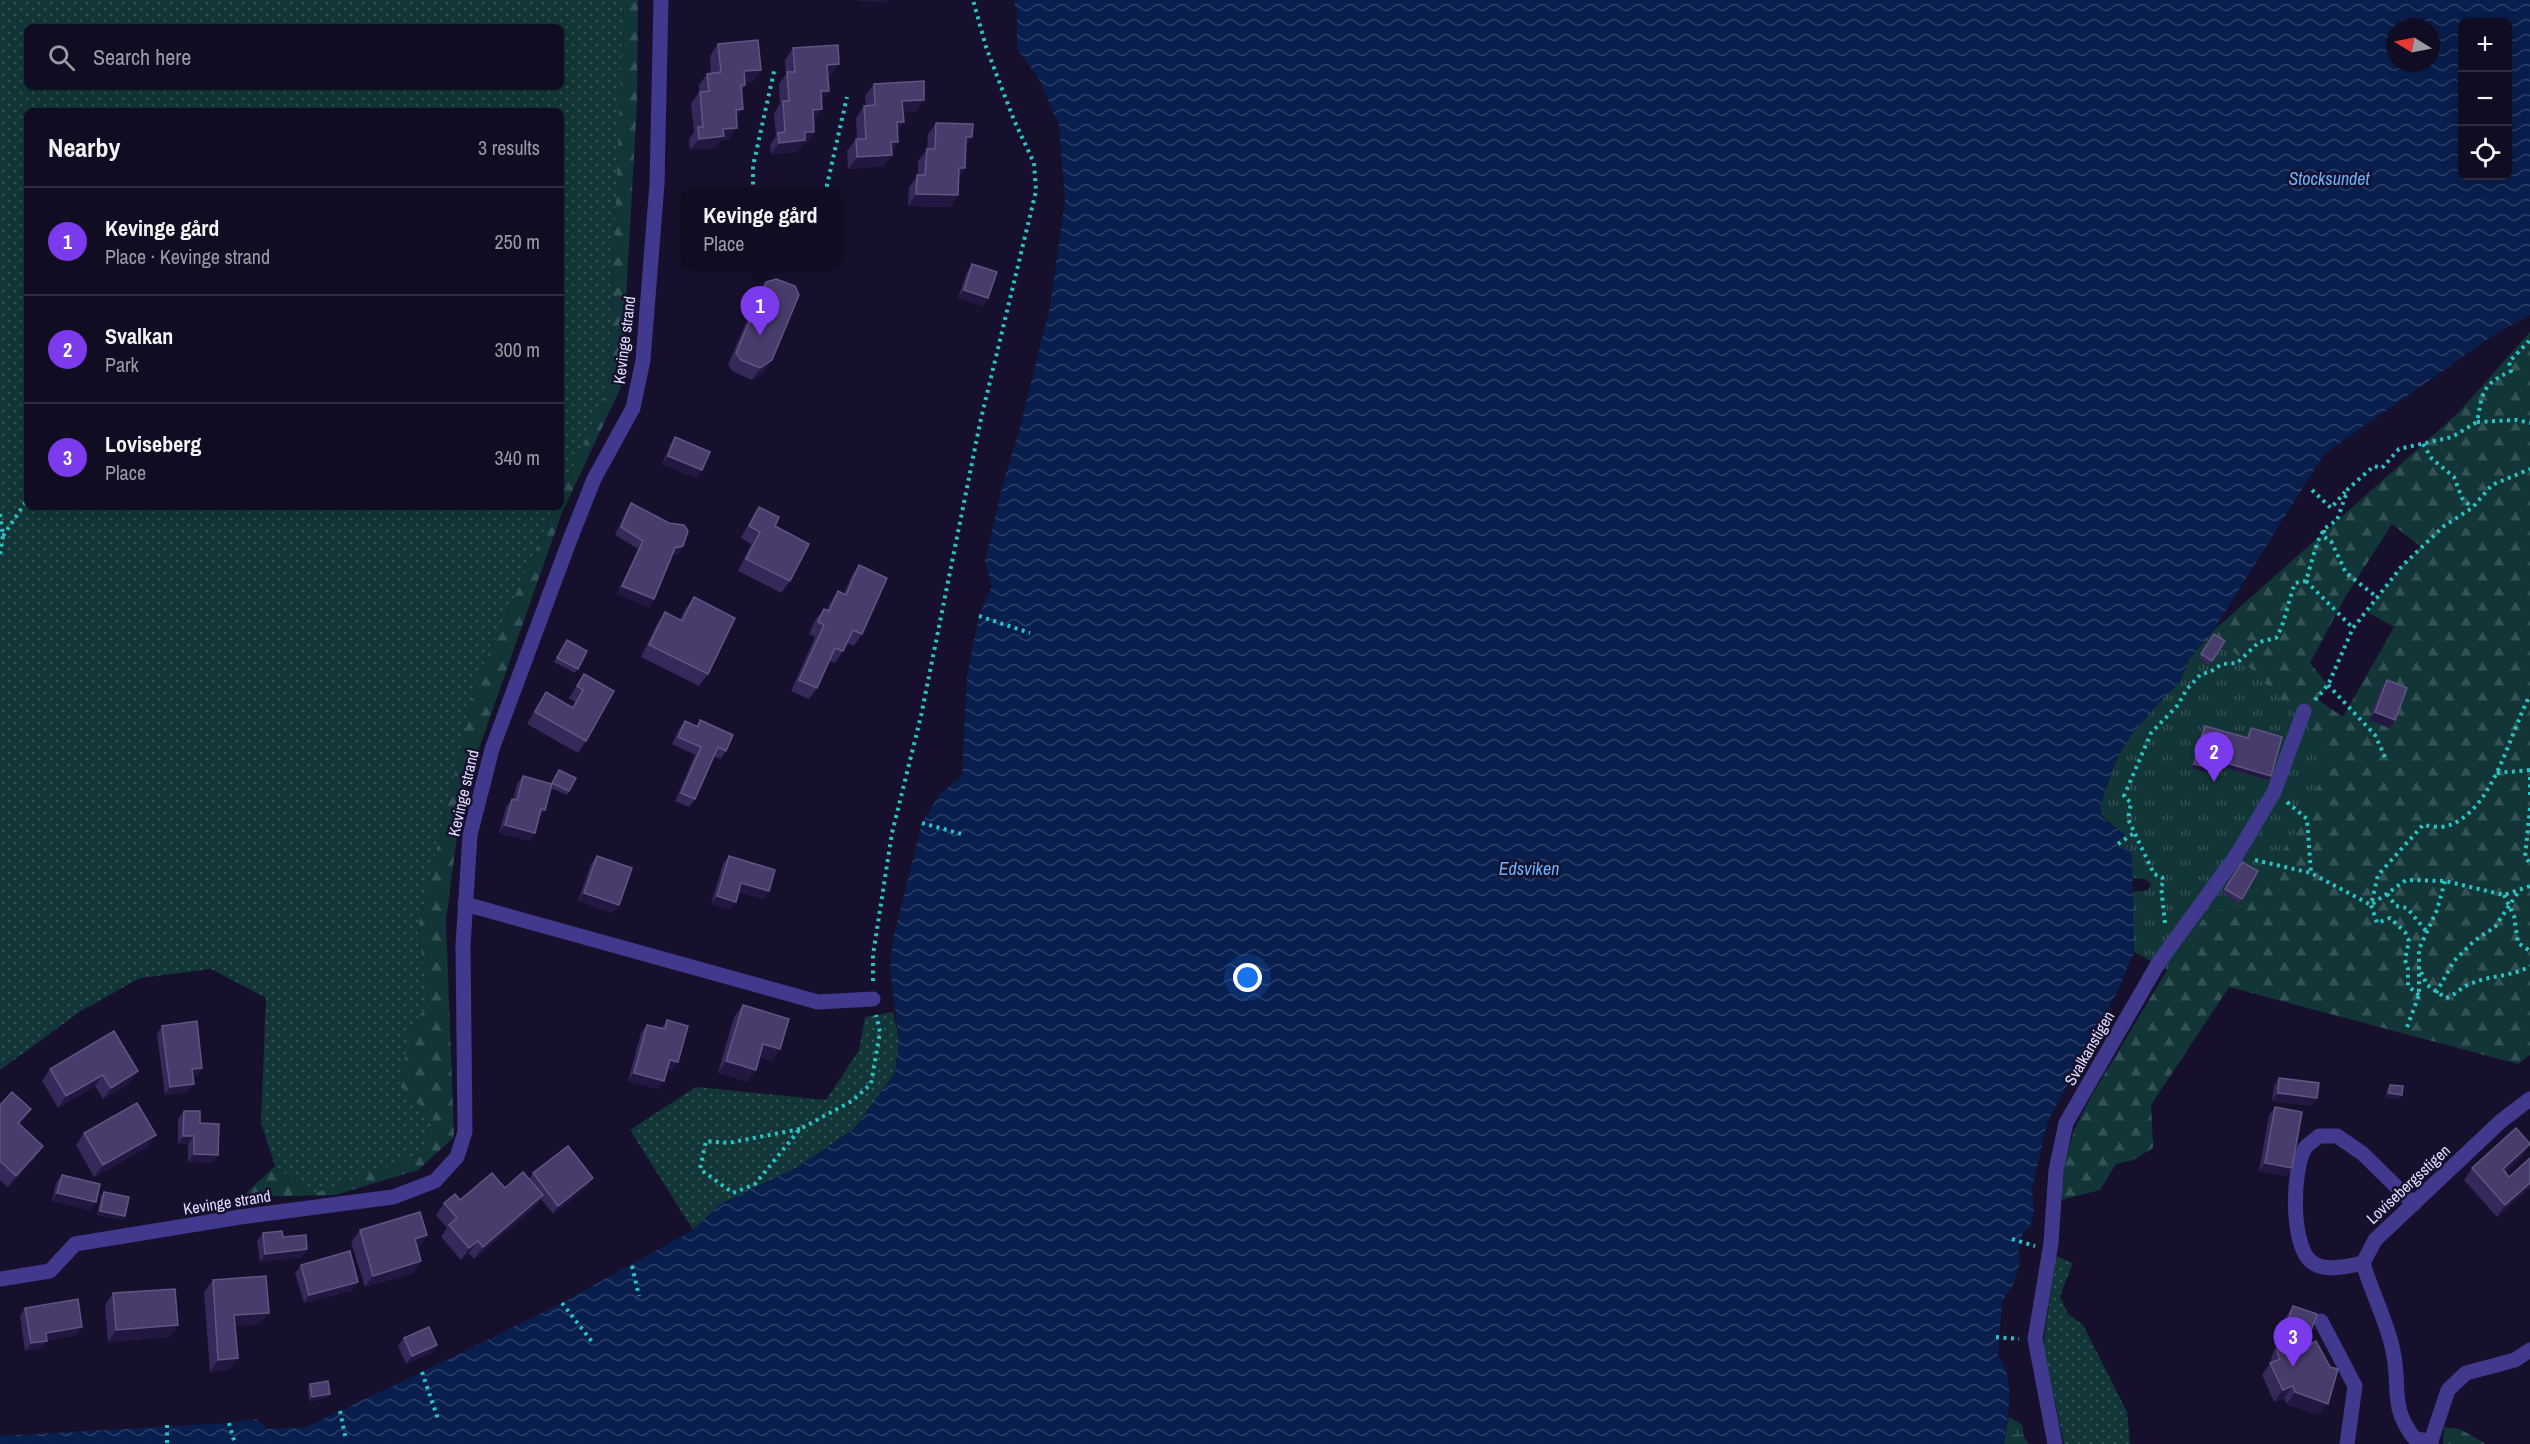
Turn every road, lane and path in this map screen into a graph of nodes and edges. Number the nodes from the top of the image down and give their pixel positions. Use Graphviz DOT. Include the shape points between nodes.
graph roads {
  1 [pos="662,0"];
  2 [pos="973,0"];
  3 [pos="775,68"];
  4 [pos="847,97"];
  5 [pos="753,189"];
  6 [pos="826,189"];
  7 [pos="2530,340"];
  8 [pos="2477,422"];
  9 [pos="2530,423"];
  10 [pos="2423,444"];
  11 [pos="2530,469"];
  12 [pos="2348,489"];
  13 [pos="2312,490"];
  14 [pos="24,504"];
  15 [pos="2472,508"];
  16 [pos="0,514"];
  17 [pos="2324,530"];
  18 [pos="3,536"];
  19 [pos="0,555"];
  20 [pos="2306,581"];
  21 [pos="2378,598"];
  22 [pos="979,616"];
  23 [pos="2353,628"];
  24 [pos="1030,633"];
  25 [pos="2328,685"];
  26 [pos="2530,695"];
  27 [pos="2304,711"];
  28 [pos="2385,757"];
  29 [pos="2530,770"];
  30 [pos="2497,773"];
  31 [pos="2530,777"];
  32 [pos="2274,792"];
  33 [pos="2530,797"];
  34 [pos="2530,808"];
  35 [pos="922,823"];
  36 [pos="2134,833"];
  37 [pos="965,835"];
  38 [pos="2118,844"];
  39 [pos="2236,856"];
  40 [pos="2530,863"];
  41 [pos="2311,873"];
  42 [pos="2445,881"];
  43 [pos="2530,886"];
  44 [pos="2520,890"];
  45 [pos="2387,894"];
  46 [pos="2504,895"];
  47 [pos="465,904"];
  48 [pos="2371,905"];
  49 [pos="2509,906"];
  50 [pos="2166,931"];
  51 [pos="2426,931"];
  52 [pos="2530,951"];
  53 [pos="2530,966"];
  54 [pos="2420,969"];
  55 [pos="2436,993"];
  56 [pos="2419,995"];
  57 [pos="873,999"];
  58 [pos="2408,1027"];
  59 [pos="2530,1098"];
  60 [pos="800,1129"];
  61 [pos="2414,1204"];
  62 [pos="2012,1239"];
  63 [pos="2037,1246"];
  64 [pos="2363,1263"];
  65 [pos="632,1266"];
  66 [pos="0,1279"];
  67 [pos="639,1296"];
  68 [pos="562,1303"];
  69 [pos="2320,1321"];
  70 [pos="1996,1337"];
  71 [pos="2009,1338"];
  72 [pos="593,1343"];
  73 [pos="2530,1350"];
  74 [pos="422,1372"];
  75 [pos="340,1411"];
  76 [pos="438,1419"];
  77 [pos="229,1423"];
  78 [pos="167,1425"];
  79 [pos="346,1440"];
  80 [pos="2431,1442"];
  81 [pos="167,1444"];
  82 [pos="235,1444"];
  83 [pos="2055,1444"];
  84 [pos="2347,1444"];
  1 -- 47 [label="street, Kevinge strand" via="657,184 643,360 633,408 594,479 492,749 470,835"];
  2 -- 57 [label="path" via="990,57 1034,163 1036,190 980,423 921,716 892,833 873,955"];
  3 -- 5 [label="path" via="753,166"];
  4 -- 6 [label="path"];
  7 -- 8 [label="path" via="2509,362 2511,371 2495,379 2483,392"];
  8 -- 9 [label="path"];
  8 -- 10 [label="path" via="2452,437"];
  10 -- 12 [label="path" via="2399,448 2382,468 2374,466"];
  10 -- 15 [label="path" via="2432,459 2454,477 2462,498"];
  11 -- 15 [label="path" via="2492,485"];
  12 -- 13 [label="path" via="2331,508"];
  12 -- 17 [label="path" via="2337,520"];
  14 -- 18 [label="path"];
  15 -- 21 [label="path" via="2444,525 2402,566"];
  16 -- 18 [label="path"];
  17 -- 20 [label="path"];
  17 -- 21 [label="path" via="2324,537 2331,541 2346,573"];
  18 -- 19 [label="path"];
  20 -- 23 [label="path"];
  20 -- 36 [label="path" via="2295,583 2285,609 2284,625 2276,638 2259,642 2237,663 2222,664 2201,674 2151,733 2124,795 2131,803 2127,819"];
  21 -- 23 [label="path"];
  22 -- 24 [label="path"];
  23 -- 25 [label="path"];
  25 -- 27 [label="path"];
  25 -- 28 [label="path" via="2375,735"];
  26 -- 30 [label="path"];
  27 -- 32 [label="street, Svalkanstigen"];
  29 -- 30 [label="path"];
  30 -- 48 [label="path" via="2476,808 2446,826 2423,825 2378,875"];
  31 -- 33 [label="path"];
  32 -- 39 [label="street, Svalkanstigen"];
  32 -- 41 [label="path" via="2307,819"];
  34 -- 40 [label="path" via="2525,857"];
  35 -- 37 [label="path"];
  36 -- 38 [label="path"];
  36 -- 50 [label="path" via="2154,874 2164,882 2161,886"];
  39 -- 41 [label="path"];
  39 -- 83 [label="street, Svalkanstigen" via="2159,962 2066,1124 2056,1170 2050,1243 2035,1339"];
  41 -- 48 [label="path"];
  42 -- 45 [label="path" via="2406,880"];
  42 -- 46 [label="path"];
  42 -- 51 [label="path"];
  43 -- 44 [label="path"];
  44 -- 46 [label="path"];
  44 -- 49 [label="path"];
  45 -- 48 [label="path"];
  45 -- 51 [label="path" via="2396,906 2407,908"];
  46 -- 49 [label="path"];
  47 -- 57 [label="street" via="818,1002"];
  47 -- 66 [label="street, Kevinge strand" via="465,1131 457,1157 435,1181 393,1197 75,1244 50,1271"];
  48 -- 56 [label="path" via="2377,923 2390,918 2405,932 2409,941 2404,960 2409,969 2408,986"];
  49 -- 52 [label="path" via="2518,943"];
  49 -- 55 [label="path" via="2495,927 2454,961"];
  51 -- 54 [label="path" via="2419,949"];
  53 -- 55 [label="path" via="2469,984 2446,998"];
  54 -- 55 [label="path" via="2427,985"];
  54 -- 56 [label="path"];
  56 -- 58 [label="path"];
  57 -- 60 [label="path" via="880,1032 871,1084 852,1101"];
  59 -- 61 [label="street, Lovisebergsstigen"];
  60 -- 60 [label="path" via="728,1143 706,1141 700,1169 733,1193 755,1184"];
  61 -- 64 [label="street, Lovisebergsstigen" via="2375,1240"];
  61 -- 64 [label="street" via="2362,1153 2337,1136 2319,1136 2306,1147 2295,1191 2303,1251 2314,1264 2328,1267"];
  62 -- 63 [label="path"];
  64 -- 80 [label="street" via="2393,1350 2398,1410 2403,1424 2415,1439"];
  65 -- 67 [label="path"];
  68 -- 72 [label="path"];
  69 -- 84 [label="street" via="2355,1386"];
  70 -- 71 [label="path"];
  73 -- 80 [label="street" via="2515,1360 2466,1372 2448,1390"];
  74 -- 76 [label="path"];
  75 -- 79 [label="path"];
  77 -- 82 [label="path"];
  78 -- 81 [label="path"];
}
